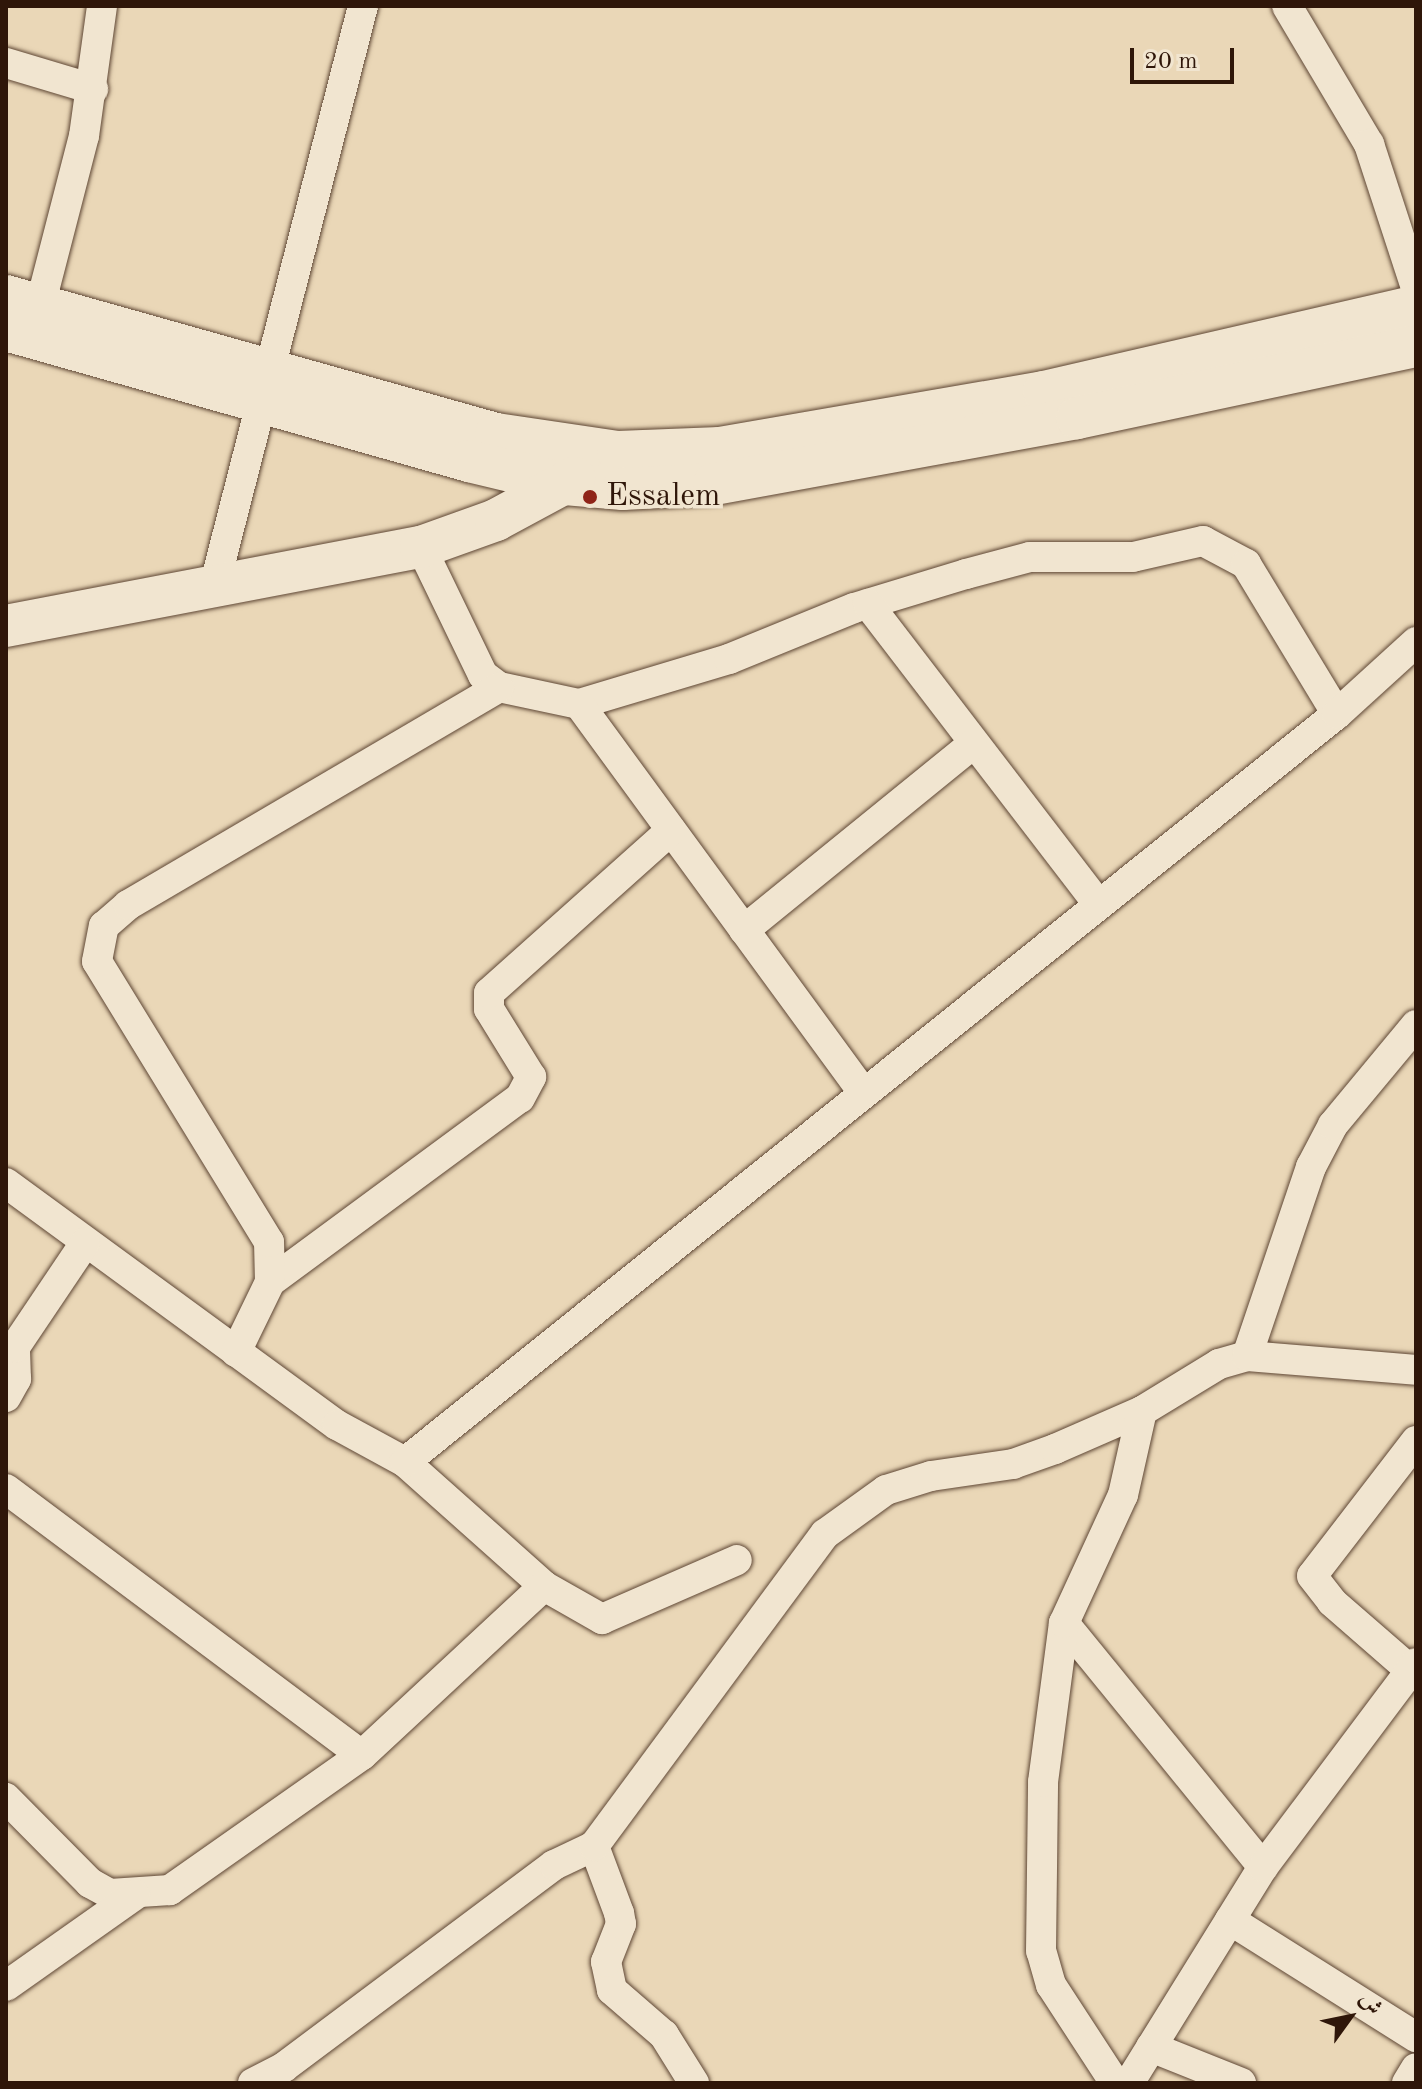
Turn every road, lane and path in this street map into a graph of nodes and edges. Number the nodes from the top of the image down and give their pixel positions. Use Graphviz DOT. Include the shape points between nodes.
graph roads {
  1 [pos="102,6"];
  2 [pos="363,6"];
  3 [pos="1287,6"];
  4 [pos="6,63"];
  5 [pos="93,89"];
  6 [pos="1416,288"];
  7 [pos="23,301"];
  8 [pos="1416,306"];
  9 [pos="6,330"];
  10 [pos="1416,346"];
  11 [pos="263,385"];
  12 [pos="618,452"];
  13 [pos="565,484"];
  14 [pos="421,547"];
  15 [pos="213,591"];
  16 [pos="868,604"];
  17 [pos="6,626"];
  18 [pos="1416,642"];
  19 [pos="499,687"];
  20 [pos="579,704"];
  21 [pos="1337,714"];
  22 [pos="972,745"];
  23 [pos="671,830"];
  24 [pos="1098,904"];
  25 [pos="744,930"];
  26 [pos="1416,1025"];
  27 [pos="862,1091"];
  28 [pos="6,1183"];
  29 [pos="85,1243"];
  30 [pos="270,1282"];
  31 [pos="236,1352"];
  32 [pos="1247,1356"];
  33 [pos="1416,1370"];
  34 [pos="6,1397"];
  35 [pos="1142,1411"];
  36 [pos="1416,1441"];
  37 [pos="405,1462"];
  38 [pos="6,1489"];
  39 [pos="737,1560"];
  40 [pos="544,1586"];
  41 [pos="1064,1623"];
  42 [pos="1414,1669"];
  43 [pos="362,1755"];
  44 [pos="6,1798"];
  45 [pos="594,1846"];
  46 [pos="1263,1867"];
  47 [pos="135,1895"];
  48 [pos="1230,1920"];
  49 [pos="6,1986"];
  50 [pos="1416,2037"];
  51 [pos="1151,2047"];
  52 [pos="1416,2068"];
  53 [pos="253,2083"];
  54 [pos="694,2083"];
  55 [pos="1115,2083"];
  56 [pos="1129,2083"];
  57 [pos="1241,2083"];
  58 [pos="1407,2083"];
  1 -- 5 [label="street"];
  2 -- 11 [label="street"];
  3 -- 6 [label="street" via="1369,144"];
  4 -- 5 [label="street"];
  5 -- 7 [label="street"];
  7 -- 11 [label="main road"];
  8 -- 12 [label="main road" via="1044,392 720,448"];
  9 -- 11 [label="main road"];
  10 -- 13 [label="main road" via="1077,418 714,484 623,489"];
  11 -- 12 [label="main road" via="496,434"];
  11 -- 13 [label="main road"];
  11 -- 15 [label="street"];
  12 -- 13 [label="main road"];
  13 -- 14 [label="main road" via="496,520"];
  14 -- 15 [label="main road"];
  14 -- 19 [label="street" via="483,675"];
  15 -- 17 [label="main road"];
  16 -- 20 [label="street" via="729,659"];
  16 -- 21 [label="street" via="1030,557 1133,557 1203,541 1246,564"];
  16 -- 22 [label="street"];
  18 -- 21 [label="street"];
  19 -- 20 [label="street"];
  19 -- 30 [label="street" via="128,905 104,926 97,961 269,1242"];
  20 -- 23 [label="street"];
  21 -- 24 [label="street"];
  22 -- 24 [label="street"];
  22 -- 25 [label="street"];
  23 -- 25 [label="street"];
  23 -- 30 [label="street" via="489,993 489,1009 531,1077 520,1098"];
  24 -- 27 [label="street"];
  25 -- 27 [label="street"];
  26 -- 32 [label="street" via="1333,1125 1311,1167"];
  27 -- 37 [label="street"];
  28 -- 29 [label="street"];
  29 -- 31 [label="street"];
  29 -- 34 [label="street" via="15,1347 16,1379"];
  30 -- 31 [label="street"];
  31 -- 37 [label="street" via="337,1425"];
  32 -- 33 [label="street"];
  32 -- 35 [label="street" via="1219,1364"];
  35 -- 41 [label="street" via="1123,1495"];
  35 -- 45 [label="street" via="1013,1464 931,1476 886,1490 860,1505 807,1557"];
  36 -- 42 [label="street" via="1316,1564 1312,1576 1332,1602"];
  37 -- 40 [label="street"];
  38 -- 43 [label="street"];
  39 -- 40 [label="street" via="602,1619"];
  40 -- 43 [label="street"];
  41 -- 46 [label="street"];
  41 -- 55 [label="street" via="1043,1782 1041,1951 1051,1985"];
  42 -- 46 [label="street"];
  43 -- 47 [label="street" via="170,1890"];
  44 -- 47 [label="street" via="90,1883 110,1894"];
  45 -- 53 [label="street" via="554,1865 284,2067"];
  45 -- 54 [label="street" via="621,1924 606,1962 612,1990 664,2035"];
  46 -- 48 [label="street"];
  47 -- 49 [label="street"];
  48 -- 50 [label="street"];
  48 -- 51 [label="street"];
  51 -- 56 [label="street"];
  51 -- 57 [label="street"];
  52 -- 58 [label="street"];
}
